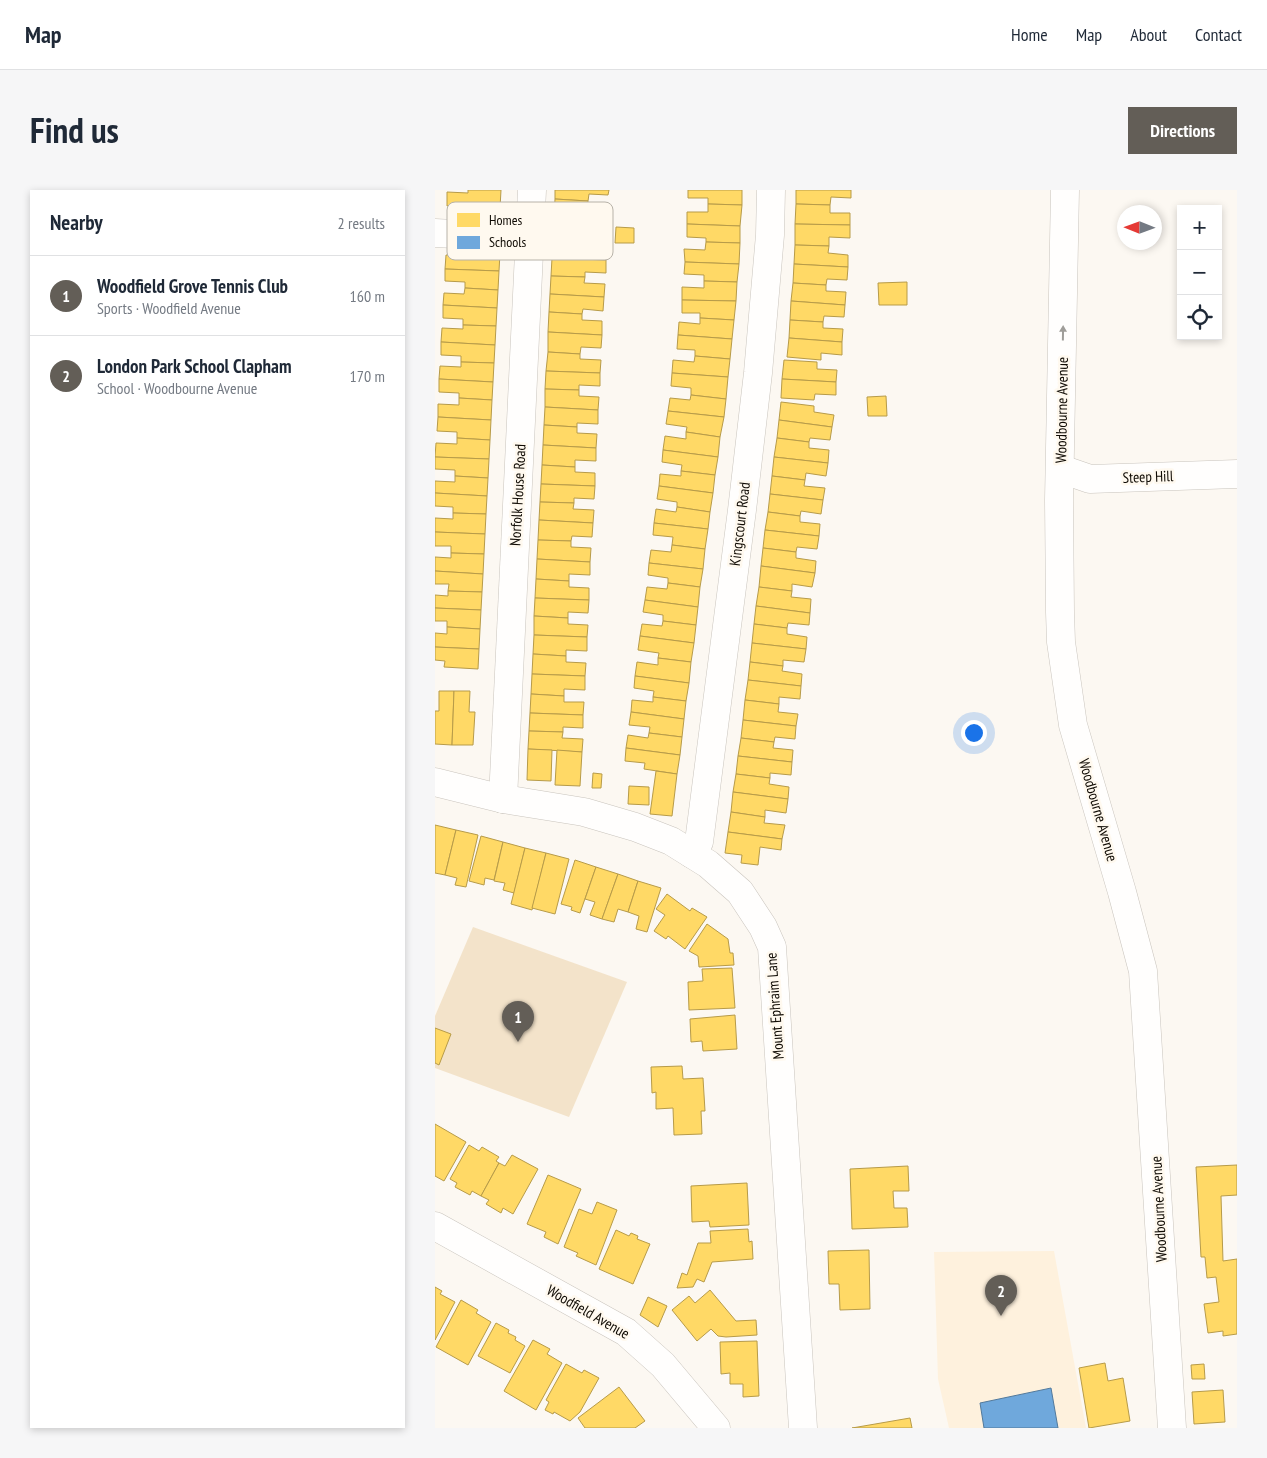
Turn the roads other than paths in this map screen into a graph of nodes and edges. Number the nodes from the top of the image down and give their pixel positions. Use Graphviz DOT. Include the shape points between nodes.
graph roads {
  1 [pos="771,190"];
  2 [pos="1065,190"];
  3 [pos="528,260"];
  4 [pos="1061,469"];
  5 [pos="1237,474"];
  6 [pos="435,782"];
  7 [pos="503,799"];
  8 [pos="692,854"];
  9 [pos="435,1226"];
  10 [pos="715,1428"];
  11 [pos="803,1428"];
  12 [pos="1171,1428"];
  1 -- 8 [label="street, Kingscourt Road" via="765,291 742,510 699,842"];
  4 -- 2 [label="street, Woodbourne Avenue, one-way"];
  3 -- 7 [label="street, Norfolk House Road"];
  4 -- 5 [label="street, Steep Hill" via="1090,479"];
  4 -- 12 [label="street, Woodbourne Avenue" via="1060,612 1073,725 1143,971"];
  6 -- 7 [label="street, Mount Ephraim Lane"];
  7 -- 8 [label="street, Mount Ephraim Lane" via="585,812 671,841"];
  8 -- 11 [label="street, Mount Ephraim Lane" via="740,892 772,947"];
  9 -- 10 [label="street, Woodfield Avenue" via="626,1332 663,1365"];
}
